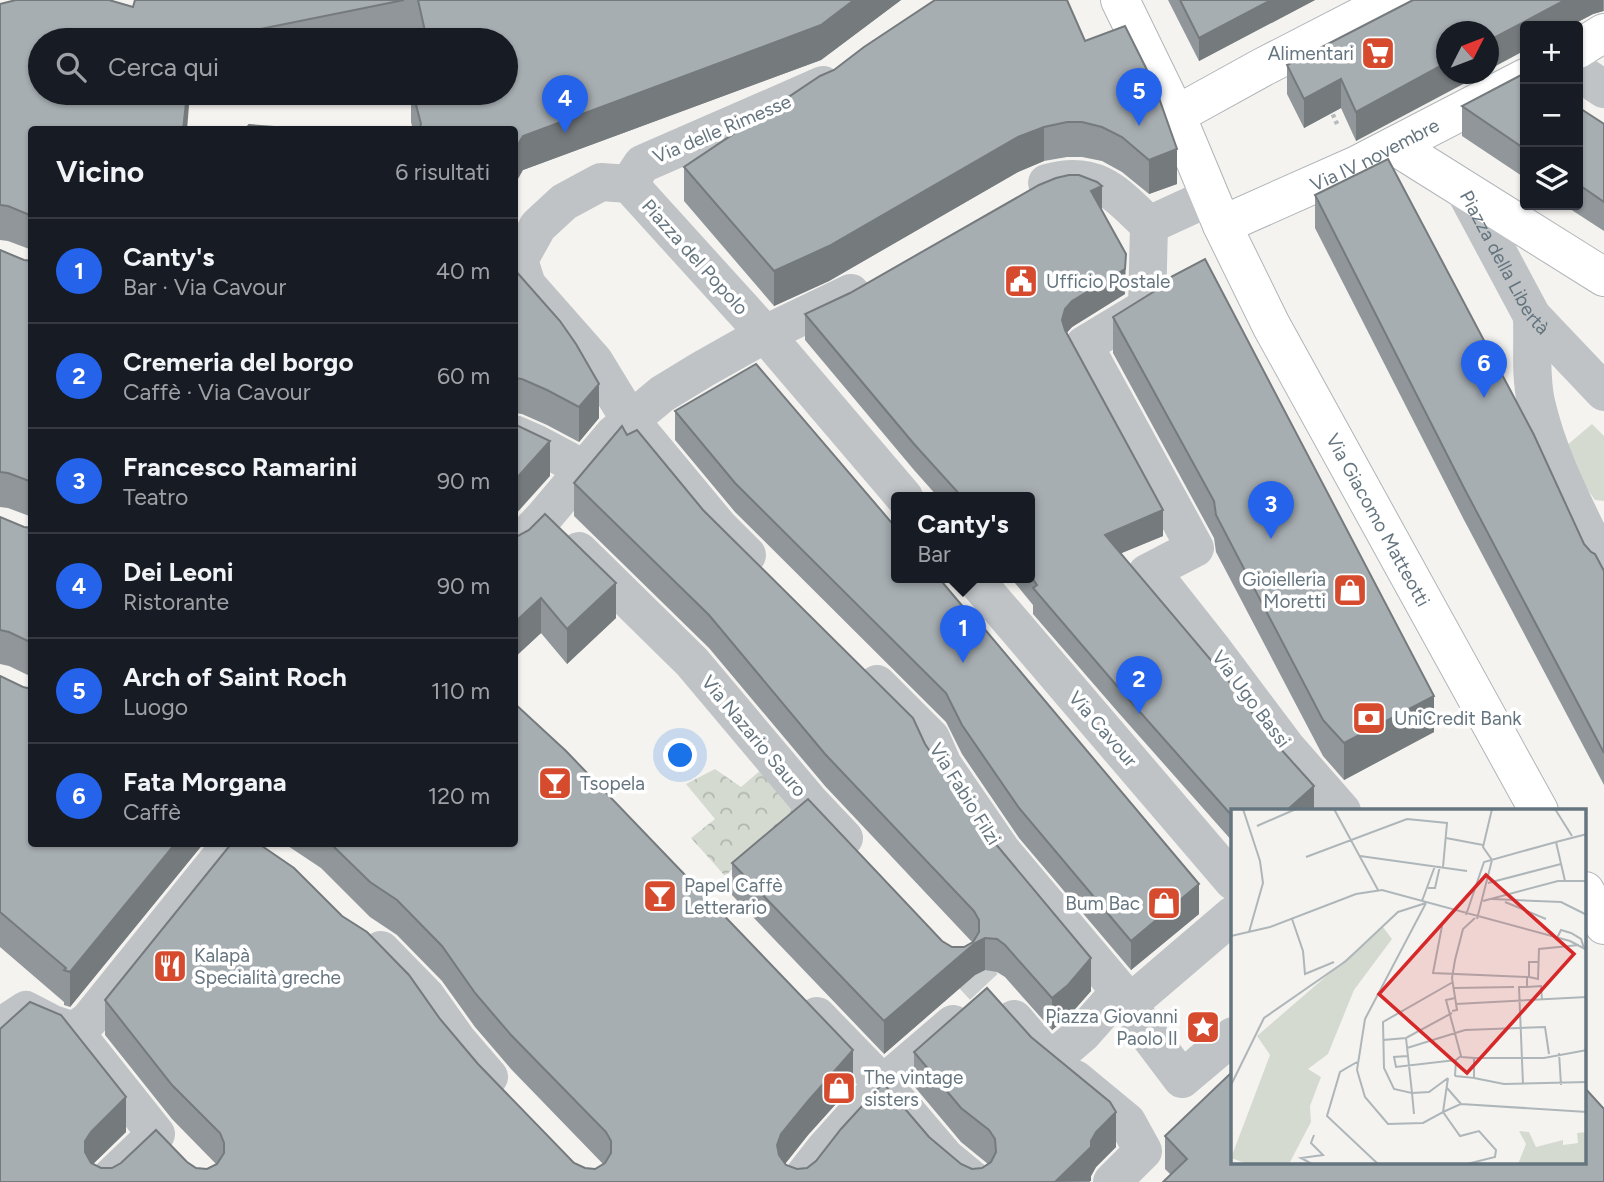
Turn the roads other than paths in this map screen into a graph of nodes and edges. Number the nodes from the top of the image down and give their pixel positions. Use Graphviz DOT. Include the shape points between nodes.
graph roads {
  1 [pos="1120,0"];
  2 [pos="1393,0"];
  3 [pos="1604,33"];
  4 [pos="1583,45"];
  5 [pos="852,64"];
  6 [pos="1583,75"];
  7 [pos="1520,81"];
  8 [pos="1604,89"];
  9 [pos="1176,115"];
  10 [pos="1395,146"];
  11 [pos="629,184"];
  12 [pos="1464,189"];
  13 [pos="1018,198"];
  14 [pos="1216,211"];
  15 [pos="1149,225"];
  16 [pos="884,274"];
  17 [pos="1604,277"];
  18 [pos="1532,316"];
  19 [pos="765,334"];
  20 [pos="1604,392"];
  21 [pos="630,421"];
  22 [pos="518,436"];
  23 [pos="584,469"];
  24 [pos="900,492"];
  25 [pos="544,517"];
  26 [pos="518,545"];
  27 [pos="1604,566"];
  28 [pos="767,575"];
  29 [pos="978,583"];
  30 [pos="854,661"];
  31 [pos="1340,809"];
  32 [pos="1538,809"];
  33 [pos="245,847"];
  34 [pos="863,859"];
  35 [pos="1231,879"];
  36 [pos="1586,893"];
  37 [pos="1231,917"];
  38 [pos="1604,925"];
  39 [pos="357,934"];
  40 [pos="798,996"];
  41 [pos="9,1008"];
  42 [pos="82,1026"];
  43 [pos="1231,1038"];
  44 [pos="1045,1055"];
  45 [pos="883,1084"];
  46 [pos="513,1103"];
  47 [pos="106,1182"];
  48 [pos="799,1182"];
  49 [pos="975,1182"];
  50 [pos="1112,1182"];
  1 -- 9 [label="main road, Via Giacomo Matteotti"];
  2 -- 9 [label="main road"];
  3 -- 4 [label="main road"];
  5 -- 11 [label="street, Via delle Rimesse" via="821,87 642,164"];
  6 -- 8 [label="street"];
  7 -- 10 [label="main road, Via IV novembre"];
  9 -- 14 [label="main road, Via Giacomo Matteotti"];
  10 -- 12 [label="main road, Piazza della Libertà"];
  10 -- 14 [label="main road, Via IV novembre" via="1357,165"];
  11 -- 19 [label="street, Piazza del Popolo"];
  11 -- 21 [label="street, Piazza del Popolo" via="601,182 564,202 538,226 519,260 527,285 594,361"];
  12 -- 17 [label="main road"];
  12 -- 18 [label="street, Piazza della Libertà"];
  13 -- 15 [label="street" via="1059,180 1087,179 1116,193"];
  14 -- 15 [label="street"];
  14 -- 32 [label="main road, Via Giacomo Matteotti" via="1271,325"];
  15 -- 31 [label="street, Via Ugo Bassi" via="1147,307 1084,345 1195,548 1146,573 1162,585 1286,747"];
  16 -- 19 [label="street"];
  18 -- 20 [label="street, Piazza della Libertà"];
  18 -- 27 [label="street" via="1533,379 1541,423 1564,484"];
  19 -- 21 [label="street" via="662,394"];
  19 -- 24 [label="street"];
  21 -- 23 [label="street"];
  21 -- 28 [label="street" via="719,527"];
  22 -- 23 [label="street"];
  23 -- 25 [label="street"];
  25 -- 26 [label="street"];
  25 -- 34 [label="street, Via Nazario Sauro" via="692,662"];
  29 -- 35 [label="street, Via Cavour"];
  30 -- 44 [label="street, Via Fabio Filzi" via="931,738 943,765 1002,851 1120,991 1062,1051"];
  33 -- 42 [label="street"];
  36 -- 38 [label="main road"];
  37 -- 43 [label="street" via="1129,1004 1182,1079"];
  39 -- 46 [label="street" via="381,950 426,996 458,1041"];
  40 -- 45 [label="street"];
  41 -- 42 [label="street" via="53,1024"];
  42 -- 47 [label="street" via="168,1146"];
  44 -- 45 [label="street" via="984,997"];
  44 -- 50 [label="street" via="1127,1122 1143,1151"];
  45 -- 48 [label="street"];
  45 -- 49 [label="street" via="946,1158"];
}
